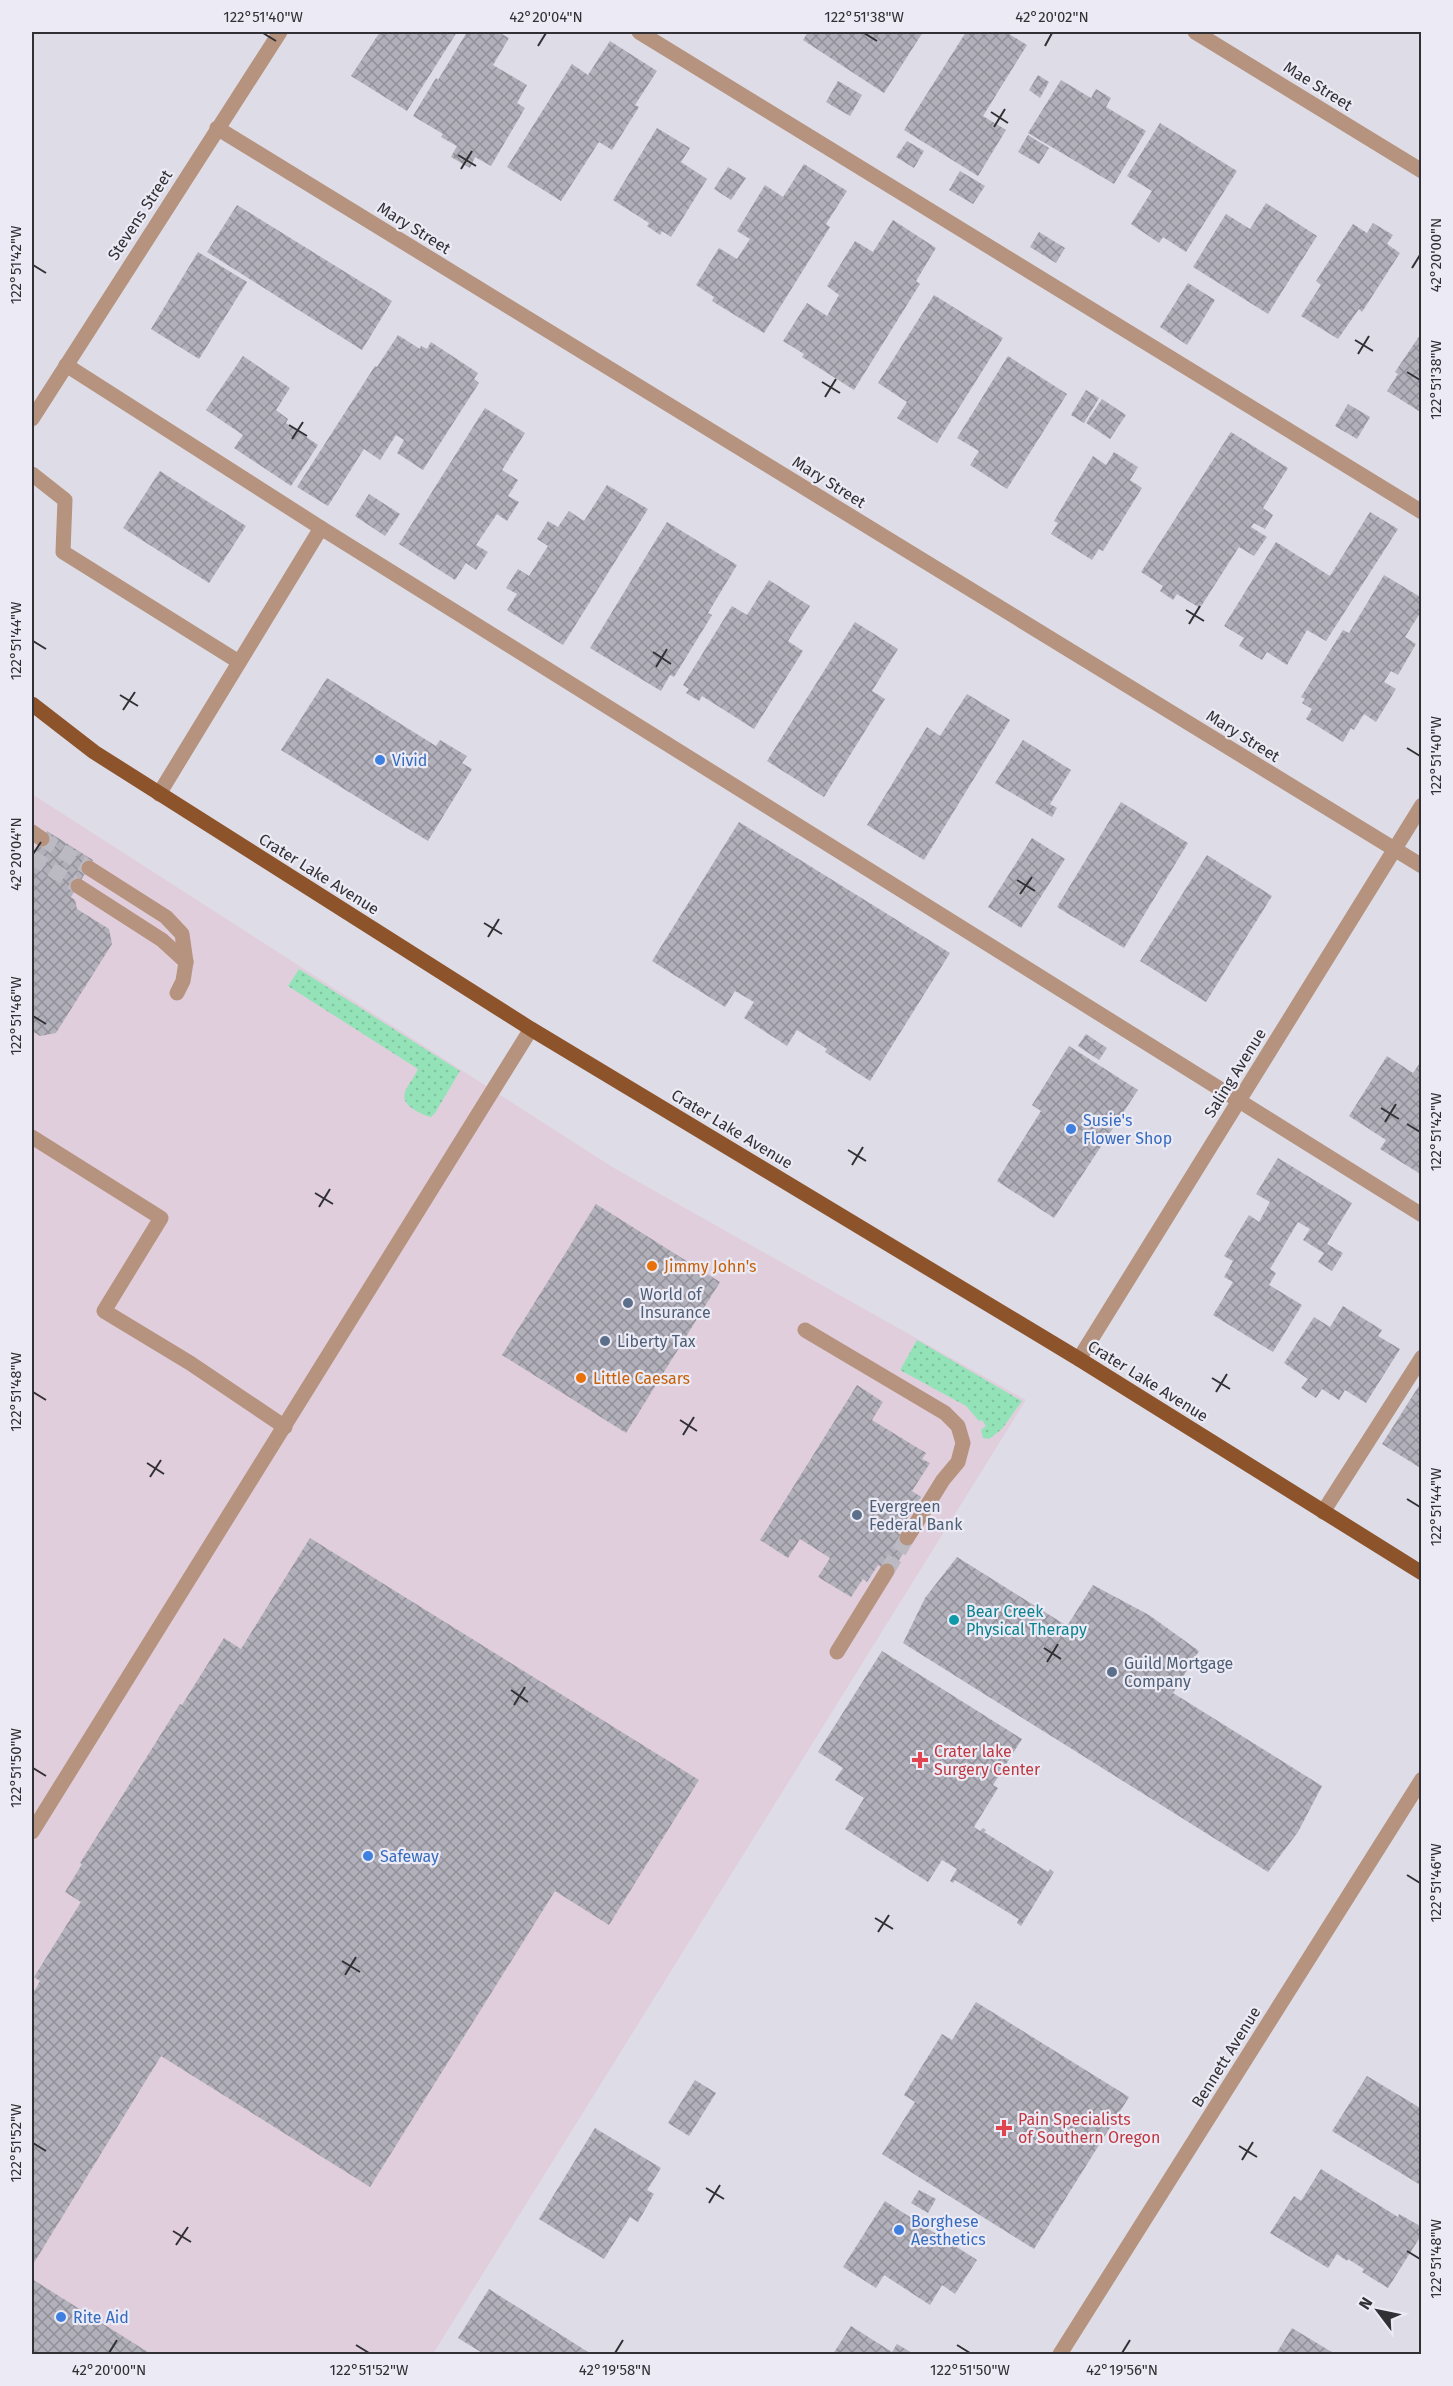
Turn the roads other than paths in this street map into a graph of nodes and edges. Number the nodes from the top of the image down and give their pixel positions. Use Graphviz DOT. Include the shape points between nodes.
graph roads {
  1 [pos="280,32"];
  2 [pos="639,32"];
  3 [pos="1195,32"];
  4 [pos="217,128"];
  5 [pos="1422,171"];
  6 [pos="66,365"];
  7 [pos="32,419"];
  8 [pos="32,474"];
  9 [pos="1422,512"];
  10 [pos="321,528"];
  11 [pos="239,662"];
  12 [pos="32,704"];
  13 [pos="159,794"];
  14 [pos="1422,805"];
  15 [pos="1394,849"];
  16 [pos="1422,866"];
  17 [pos="89,868"];
  18 [pos="78,885"];
  19 [pos="186,962"];
  20 [pos="177,993"];
  21 [pos="531,1029"];
  22 [pos="1239,1100"];
  23 [pos="32,1137"];
  24 [pos="1422,1215"];
  25 [pos="804,1329"];
  26 [pos="1422,1357"];
  27 [pos="1079,1359"];
  28 [pos="285,1426"];
  29 [pos="1323,1512"];
  30 [pos="907,1538"];
  31 [pos="887,1571"];
  32 [pos="1422,1573"];
  33 [pos="837,1652"];
  34 [pos="1422,1779"];
  35 [pos="32,1832"];
  36 [pos="1060,2355"];
  1 -- 4 [label="street, Stevens Street"];
  2 -- 9 [label="street"];
  3 -- 5 [label="street, Mae Street"];
  4 -- 6 [label="street, Stevens Street"];
  4 -- 15 [label="street, Mary Street"];
  6 -- 7 [label="street, Stevens Street"];
  6 -- 10 [label="street"];
  8 -- 11 [label="street" via="65,500 63,552"];
  10 -- 11 [label="street"];
  10 -- 22 [label="street"];
  11 -- 13 [label="street"];
  12 -- 13 [label="main road, Crater Lake Avenue" via="94,752"];
  13 -- 21 [label="main road, Crater Lake Avenue"];
  14 -- 15 [label="street, Saling Avenue"];
  15 -- 16 [label="street, Mary Street"];
  15 -- 22 [label="street, Saling Avenue"];
  17 -- 19 [label="street" via="166,917 182,934"];
  18 -- 19 [label="street" via="162,940"];
  19 -- 20 [label="street"];
  21 -- 27 [label="main road, Crater Lake Avenue"];
  21 -- 28 [label="street"];
  22 -- 24 [label="street"];
  22 -- 27 [label="street, Saling Avenue"];
  23 -- 28 [label="street" via="161,1218 104,1311"];
  25 -- 30 [label="street" via="945,1413 958,1426 963,1443 958,1462"];
  26 -- 29 [label="street"];
  27 -- 29 [label="main road, Crater Lake Avenue"];
  28 -- 35 [label="street"];
  29 -- 32 [label="main road, Crater Lake Avenue"];
  31 -- 33 [label="street"];
  34 -- 36 [label="street, Bennett Avenue"];
}
